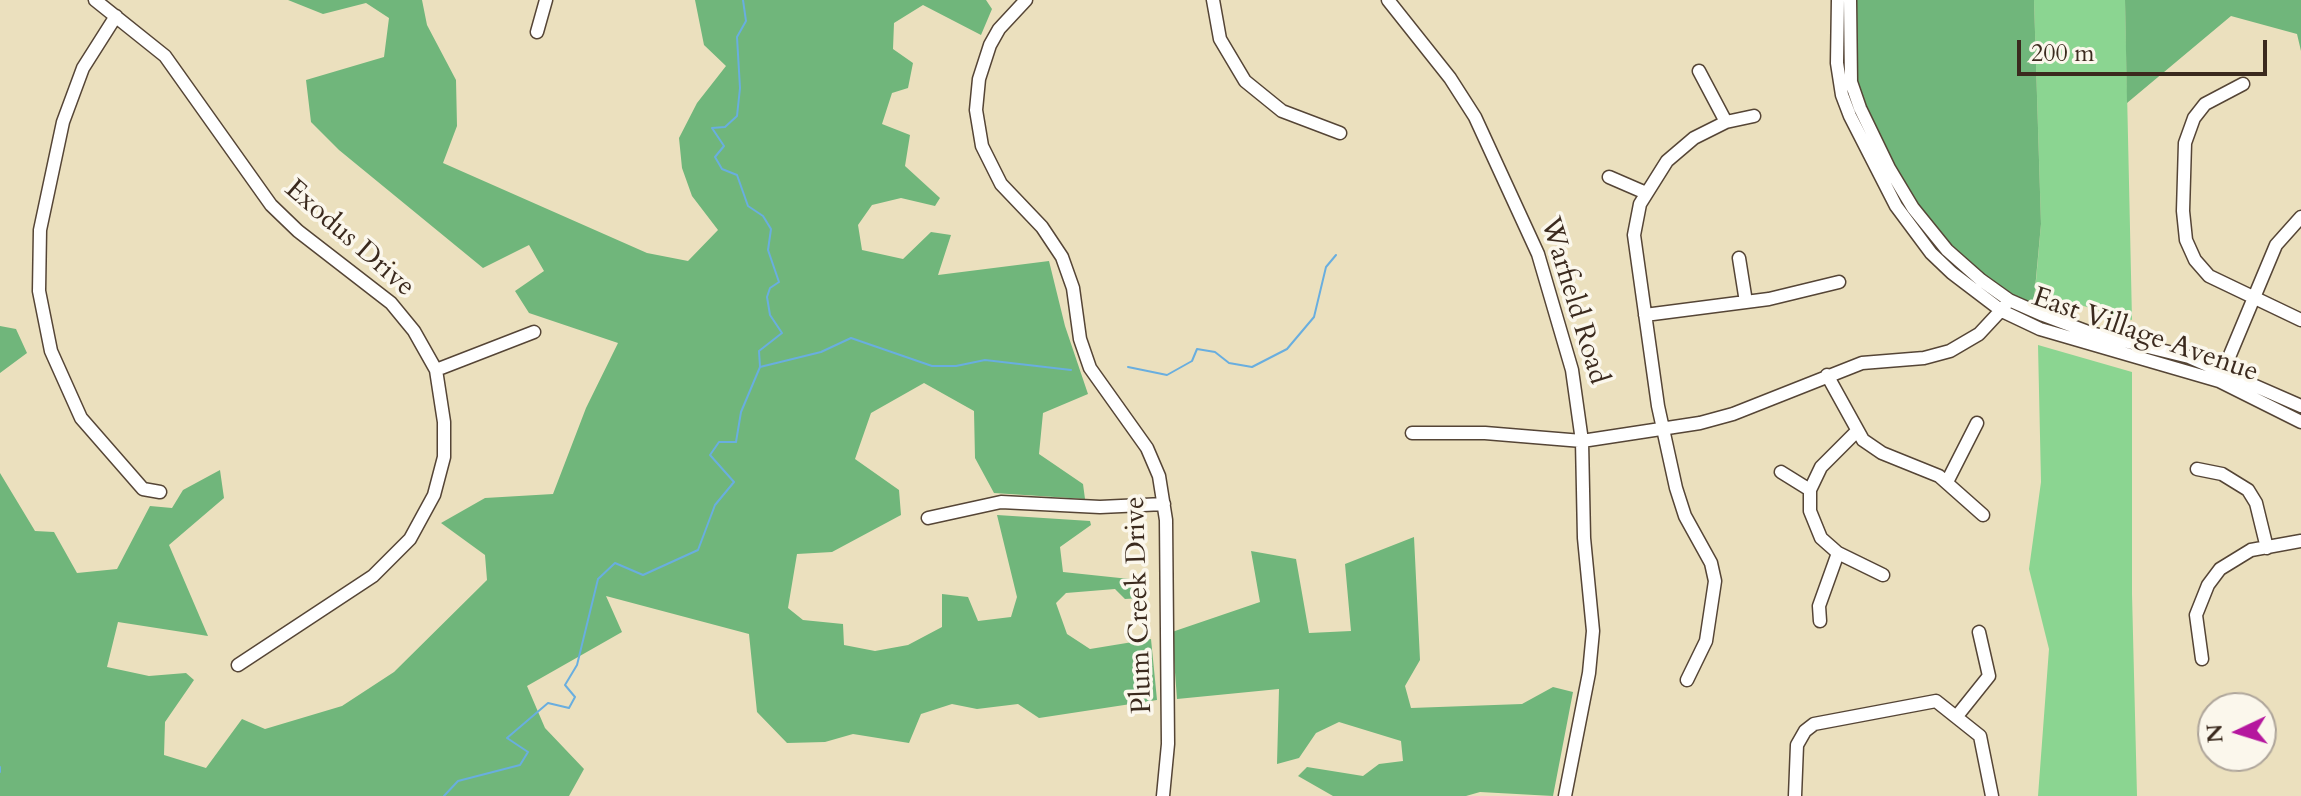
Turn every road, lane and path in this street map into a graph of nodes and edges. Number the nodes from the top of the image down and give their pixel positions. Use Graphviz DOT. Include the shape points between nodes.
graph roads {
  1 [pos="95,0"];
  2 [pos="546,0"];
  3 [pos="1026,0"];
  4 [pos="1213,0"];
  5 [pos="1388,0"];
  6 [pos="1838,0"];
  7 [pos="1850,0"];
  8 [pos="116,16"];
  9 [pos="537,32"];
  10 [pos="1699,71"];
  11 [pos="2243,84"];
  12 [pos="1754,116"];
  13 [pos="1726,122"];
  14 [pos="1340,133"];
  15 [pos="1609,177"];
  16 [pos="1646,193"];
  17 [pos="2301,217"];
  18 [pos="1739,258"];
  19 [pos="1839,282"];
  20 [pos="2251,297"];
  21 [pos="1746,302"];
  22 [pos="2005,305"];
  23 [pos="1645,315"];
  24 [pos="2301,320"];
  25 [pos="534,332"];
  26 [pos="436,370"];
  27 [pos="1827,375"];
  28 [pos="2221,375"];
  29 [pos="2301,406"];
  30 [pos="2301,422"];
  31 [pos="1977,423"];
  32 [pos="1663,429"];
  33 [pos="1857,431"];
  34 [pos="1412,433"];
  35 [pos="1582,441"];
  36 [pos="2197,469"];
  37 [pos="1781,472"];
  38 [pos="1947,482"];
  39 [pos="1810,490"];
  40 [pos="160,492"];
  41 [pos="1164,504"];
  42 [pos="1983,515"];
  43 [pos="928,518"];
  44 [pos="2301,541"];
  45 [pos="2267,548"];
  46 [pos="1838,553"];
  47 [pos="1883,575"];
  48 [pos="1820,621"];
  49 [pos="1979,632"];
  50 [pos="2202,659"];
  51 [pos="238,665"];
  52 [pos="1687,680"];
  53 [pos="1957,716"];
  54 [pos="1163,796"];
  55 [pos="1565,796"];
  56 [pos="1795,796"];
  57 [pos="1992,796"];
  1 -- 8 [label="street, Exodus Drive"];
  2 -- 9 [label="street"];
  3 -- 41 [label="street, Plum Creek Drive" via="999,29 979,79 976,110 982,146 1004,189 1042,227 1062,257 1090,368 1147,448"];
  4 -- 14 [label="street" via="1220,39 1245,81 1282,111"];
  5 -- 35 [label="street, Warfield Road" via="1475,117 1520,208 1572,370"];
  6 -- 22 [label="street, East Village Avenue" via="1842,95 1877,172 1931,253"];
  7 -- 22 [label="street, East Village Avenue" via="1851,82 1889,168 1947,250"];
  8 -- 26 [label="street, Exodus Drive" via="178,72 271,205 391,303"];
  8 -- 40 [label="street" via="83,68 63,122 40,230 39,291 51,351 81,418 143,489"];
  10 -- 13 [label="street"];
  11 -- 20 [label="street" via="2205,104 2194,118 2185,143 2183,211 2195,260 2209,276"];
  12 -- 13 [label="street"];
  13 -- 16 [label="street" via="1684,145"];
  15 -- 16 [label="street"];
  16 -- 23 [label="street" via="1634,235"];
  17 -- 20 [label="street" via="2276,245"];
  18 -- 21 [label="street"];
  19 -- 21 [label="street"];
  20 -- 24 [label="street"];
  20 -- 28 [label="street"];
  21 -- 23 [label="street"];
  22 -- 27 [label="street" via="1979,334 1950,351 1862,363"];
  22 -- 28 [label="street, East Village Avenue" via="2065,339"];
  23 -- 32 [label="street"];
  25 -- 26 [label="street"];
  26 -- 51 [label="street, Exodus Drive" via="444,457 434,495 410,539 373,576"];
  27 -- 32 [label="street" via="1733,414"];
  27 -- 33 [label="street"];
  28 -- 29 [label="street, East Village Avenue"];
  28 -- 30 [label="street, East Village Avenue"];
  31 -- 38 [label="street"];
  32 -- 35 [label="street"];
  32 -- 52 [label="street" via="1685,516 1715,581 1706,641"];
  33 -- 38 [label="street" via="1882,453"];
  33 -- 39 [label="street" via="1821,467"];
  34 -- 35 [label="street"];
  35 -- 55 [label="street, Warfield Road" via="1592,651"];
  36 -- 45 [label="street" via="2222,474 2248,490"];
  37 -- 39 [label="street"];
  38 -- 42 [label="street"];
  39 -- 46 [label="street" via="1814,526"];
  41 -- 43 [label="street" via="1001,502"];
  41 -- 54 [label="street, Plum Creek Drive" via="1168,744"];
  44 -- 45 [label="street"];
  45 -- 50 [label="street" via="2234,558 2208,585 2196,615"];
  46 -- 47 [label="street"];
  46 -- 48 [label="street" via="1819,606"];
  49 -- 53 [label="street" via="1989,676"];
  53 -- 56 [label="street" via="1936,701 1814,724 1797,745"];
  53 -- 57 [label="street" via="1980,736"];
}
